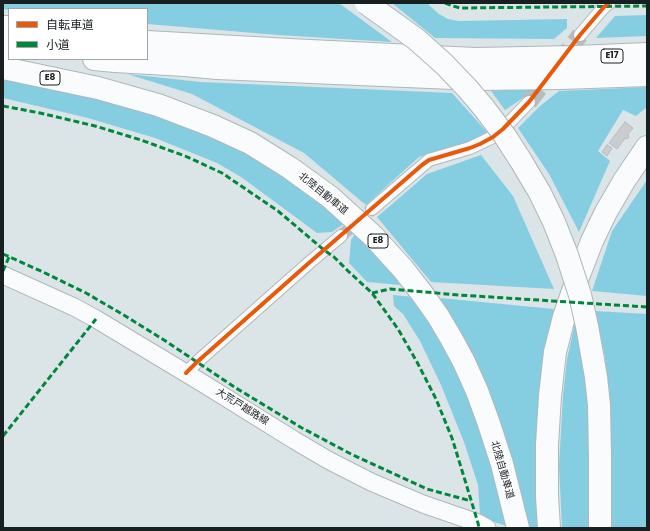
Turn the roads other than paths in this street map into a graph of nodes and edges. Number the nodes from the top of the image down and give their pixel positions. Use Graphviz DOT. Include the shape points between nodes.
graph roads {
  1 [pos="366,3"];
  2 [pos="609,3"];
  3 [pos="580,35"];
  4 [pos="148,42"];
  5 [pos="104,60"];
  6 [pos="3,68"];
  7 [pos="577,68"];
  8 [pos="647,68"];
  9 [pos="529,102"];
  10 [pos="647,147"];
  11 [pos="372,209"];
  12 [pos="341,236"];
  13 [pos="3,275"];
  14 [pos="186,373"];
  15 [pos="487,528"];
  16 [pos="518,528"];
  17 [pos="549,528"];
  18 [pos="600,528"];
  1 -- 18 [label="highway, bridge" via="416,39 467,88 505,136 540,193 554,222 580,295 593,355 599,405"];
  2 -- 3 [label="street"];
  4 -- 7 [label="highway" via="475,59"];
  5 -- 7 [label="highway" via="217,68 477,79"];
  6 -- 16 [label="highway, 北陸自動車道 / E8" via="98,88 158,105 214,126 250,143 290,168 330,198 373,236 421,292 464,362 477,391 502,464"];
  7 -- 8 [label="highway, E17"];
  9 -- 11 [label="street" via="493,137 470,148 429,160"];
  10 -- 17 [label="highway" via="610,205 592,242 566,311 555,352 547,445"];
  12 -- 14 [label="street"];
  13 -- 14 [label="main road, 大荒戸越路線" via="96,319"];
  14 -- 15 [label="main road, 大荒戸越路線" via="328,460 422,504 478,522"];
}
